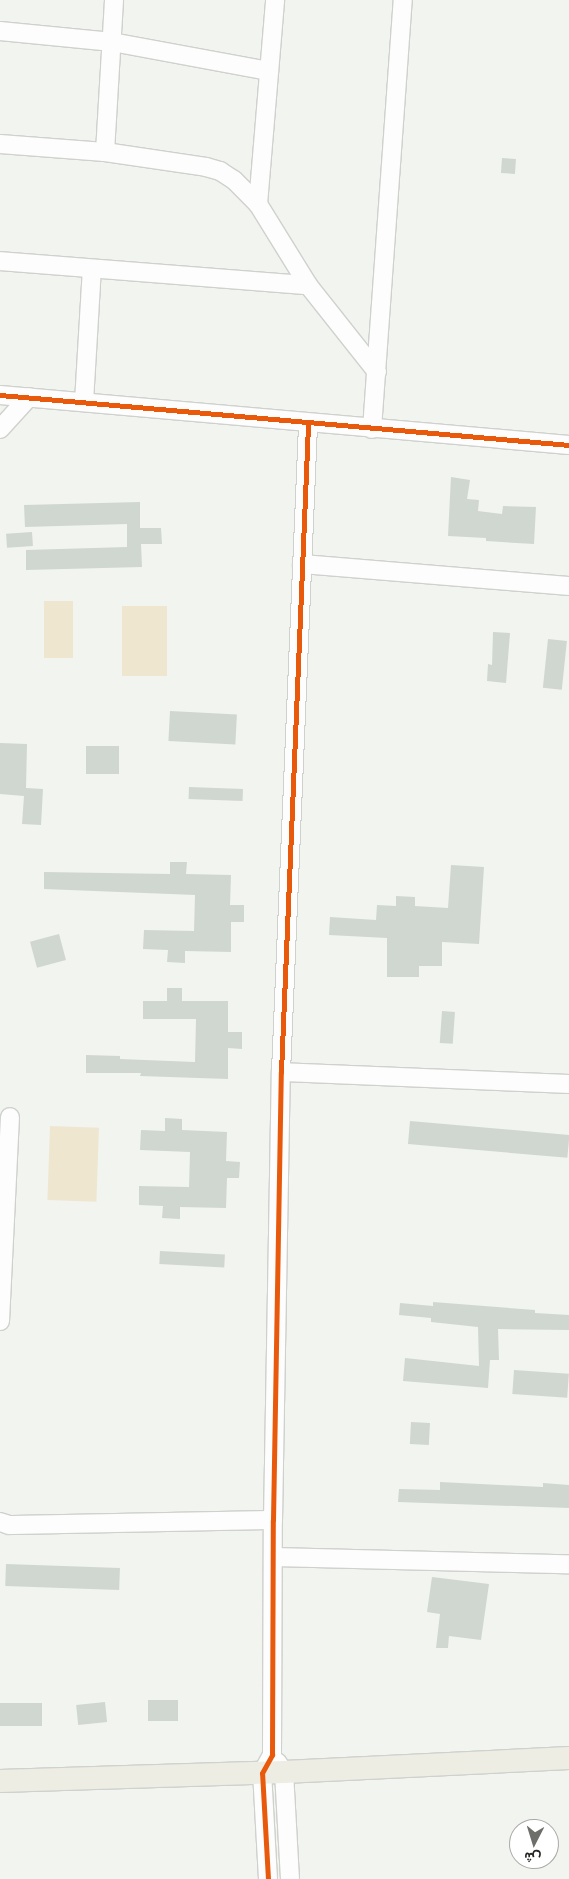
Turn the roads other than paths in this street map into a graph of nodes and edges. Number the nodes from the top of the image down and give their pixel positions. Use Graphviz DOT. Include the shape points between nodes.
graph roads {
  1 [pos="114,0"];
  2 [pos="275,0"];
  3 [pos="403,0"];
  4 [pos="0,31"];
  5 [pos="112,42"];
  6 [pos="269,71"];
  7 [pos="0,144"];
  8 [pos="105,152"];
  9 [pos="258,204"];
  10 [pos="0,261"];
  11 [pos="92,269"];
  12 [pos="308,285"];
  13 [pos="377,372"];
  14 [pos="0,395"];
  15 [pos="29,397"];
  16 [pos="84,402"];
  17 [pos="308,424"];
  18 [pos="0,429"];
  19 [pos="372,429"];
  20 [pos="569,445"];
  21 [pos="302,564"];
  22 [pos="569,586"];
  23 [pos="281,1072"];
  24 [pos="569,1084"];
  25 [pos="10,1117"];
  26 [pos="0,1321"];
  27 [pos="273,1520"];
  28 [pos="0,1522"];
  29 [pos="273,1557"];
  30 [pos="569,1564"];
  31 [pos="569,1758"];
  32 [pos="273,1766"];
  33 [pos="0,1782"];
  34 [pos="268,1879"];
  35 [pos="290,1879"];
  1 -- 5 [label="street"];
  2 -- 6 [label="street"];
  3 -- 13 [label="street"];
  4 -- 5 [label="street"];
  5 -- 6 [label="street"];
  5 -- 8 [label="street"];
  6 -- 9 [label="street"];
  7 -- 8 [label="street"];
  8 -- 9 [label="street" via="220,171"];
  9 -- 12 [label="street"];
  10 -- 11 [label="street"];
  11 -- 12 [label="street"];
  11 -- 16 [label="street"];
  12 -- 13 [label="street"];
  13 -- 19 [label="street"];
  14 -- 15 [label="street"];
  15 -- 16 [label="street"];
  15 -- 18 [label="street"];
  16 -- 17 [label="street"];
  17 -- 19 [label="street"];
  17 -- 21 [label="street"];
  19 -- 20 [label="street"];
  21 -- 22 [label="street"];
  21 -- 23 [label="street"];
  23 -- 24 [label="street"];
  23 -- 27 [label="street"];
  25 -- 26 [label="street"];
  27 -- 28 [label="street" via="9,1525"];
  27 -- 29 [label="street"];
  29 -- 30 [label="street"];
  29 -- 32 [label="street"];
  31 -- 32 [label="main road"];
  32 -- 33 [label="main road"];
  32 -- 34 [label="street"];
  32 -- 35 [label="street"];
}
